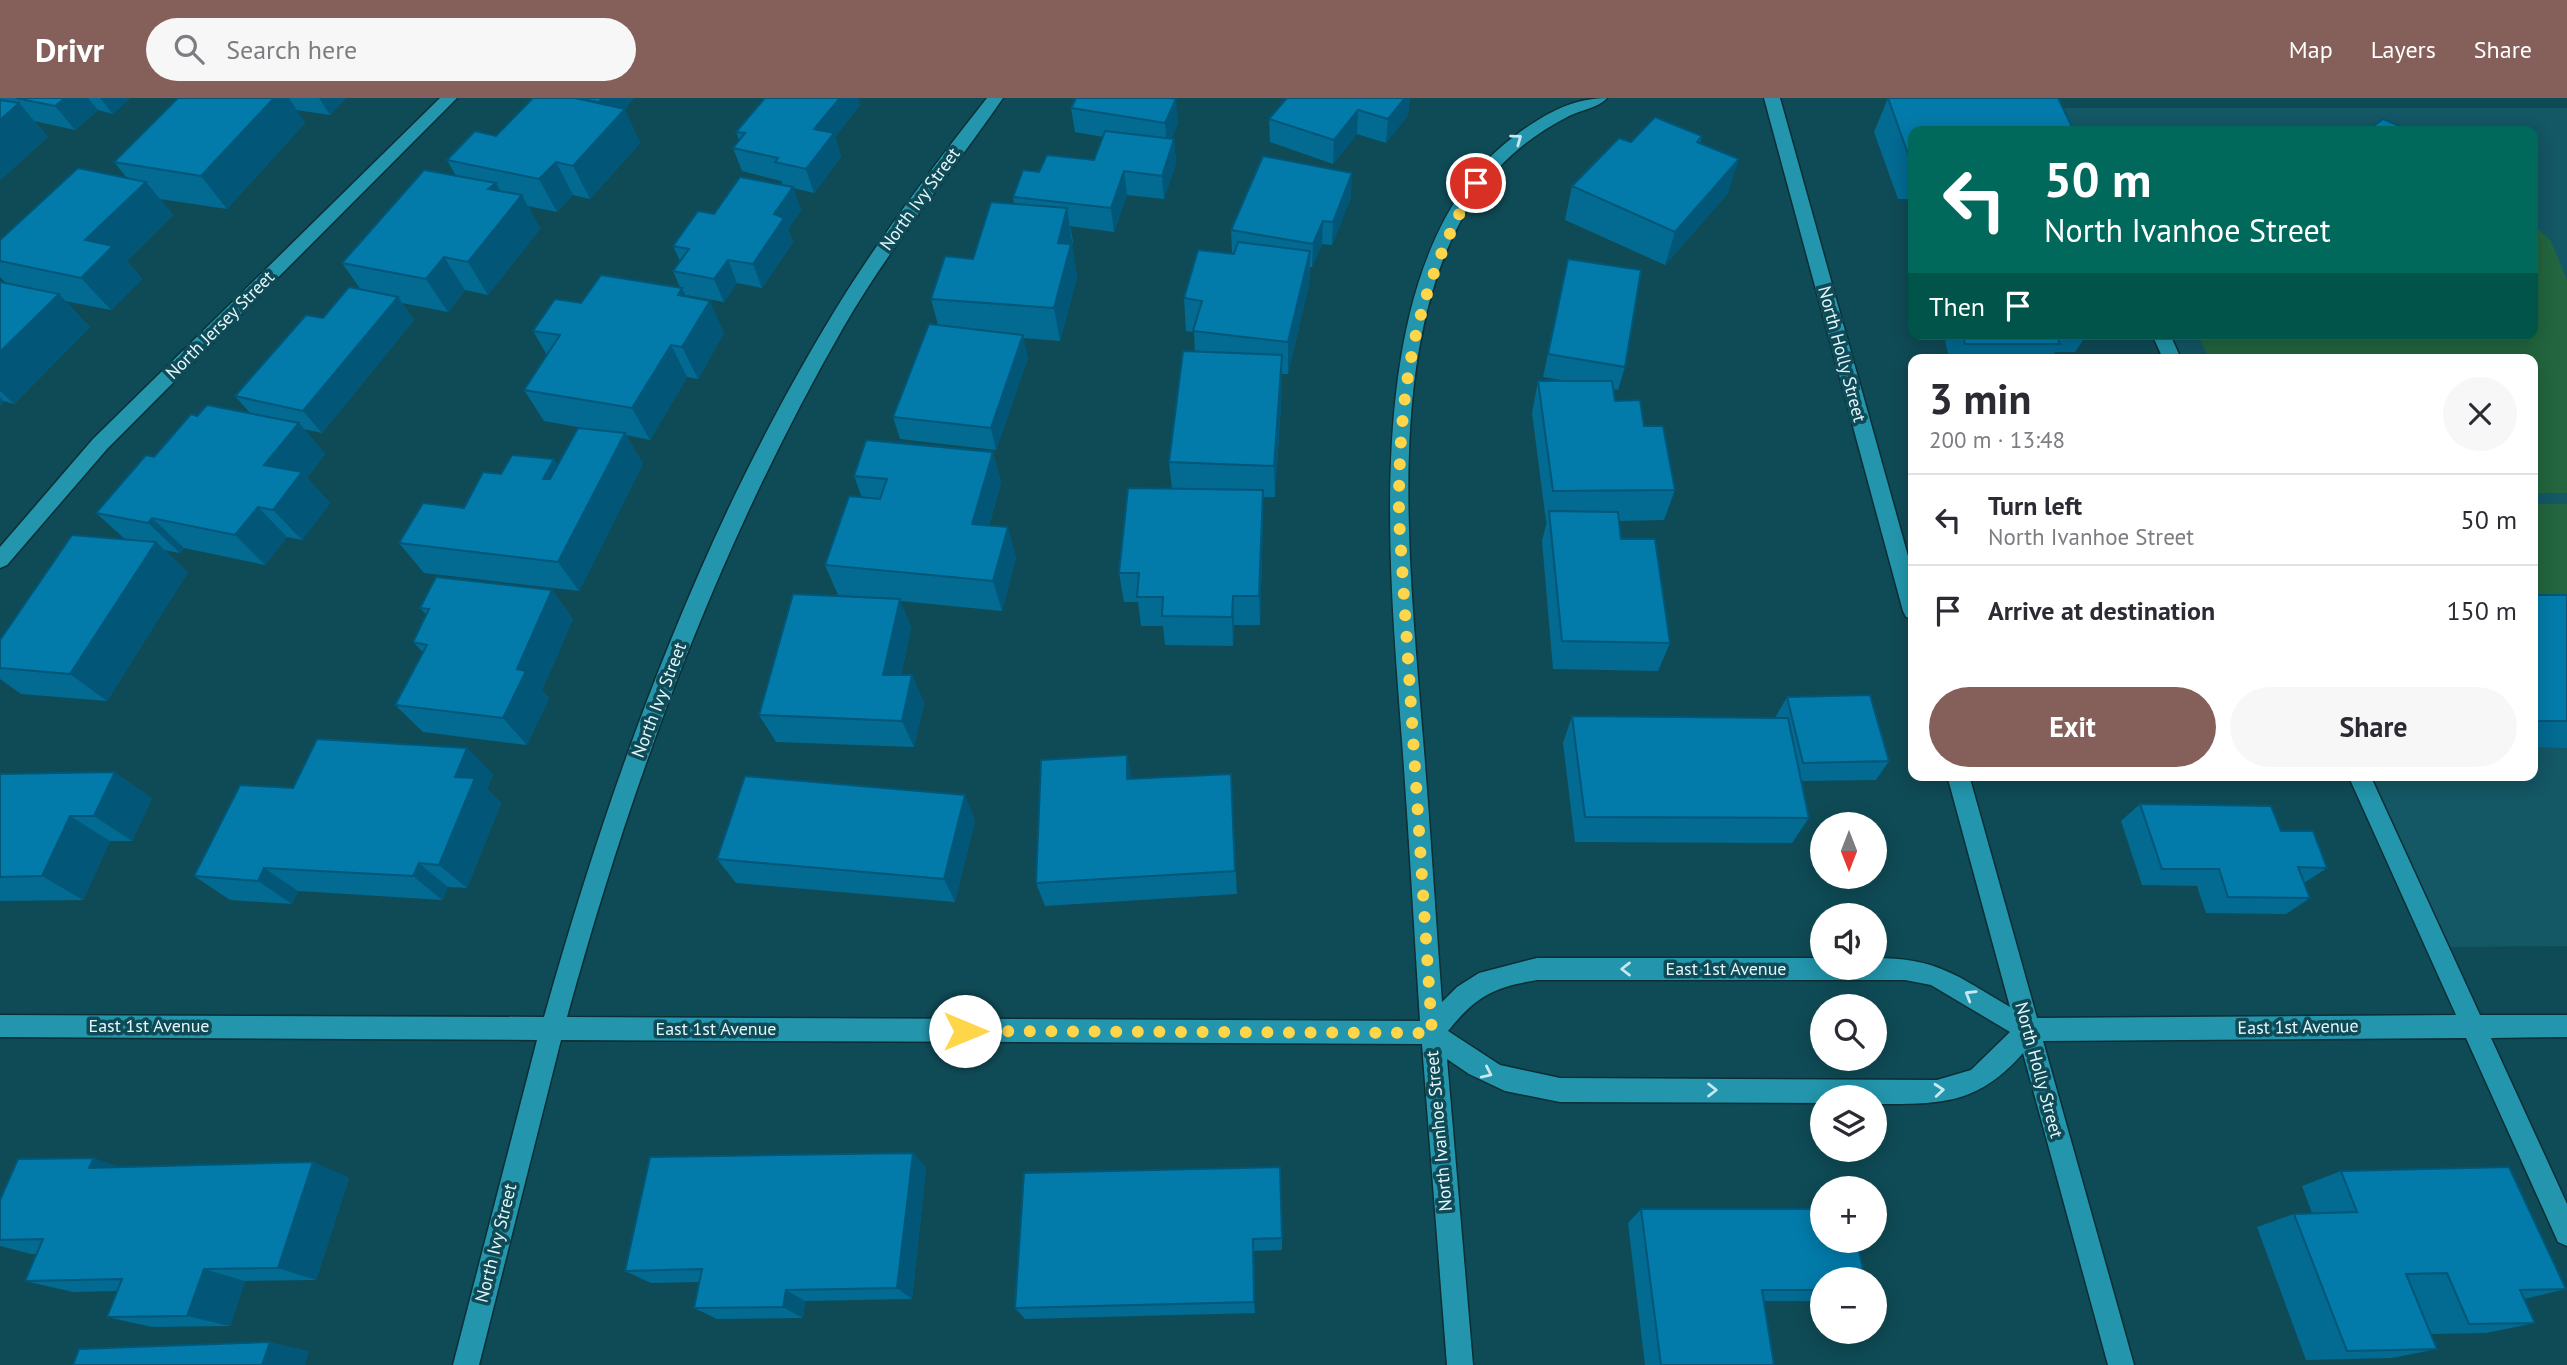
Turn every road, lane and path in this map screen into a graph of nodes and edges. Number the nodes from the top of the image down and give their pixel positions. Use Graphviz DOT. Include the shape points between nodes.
graph roads {
  1 [pos="449,98"];
  2 [pos="995,98"];
  3 [pos="1599,98"];
  4 [pos="1772,98"];
  5 [pos="0,560"];
  6 [pos="1908,593"];
  7 [pos="1960,781"];
  8 [pos="2361,781"];
  9 [pos="0,1026"];
  10 [pos="2473,1026"];
  11 [pos="2567,1026"];
  12 [pos="553,1028"];
  13 [pos="2028,1030"];
  14 [pos="1432,1033"];
  15 [pos="2567,1233"];
  16 [pos="466,1365"];
  17 [pos="1460,1365"];
  18 [pos="2121,1365"];
  1 -- 5 [label="street, North Jersey Street" via="100,444"];
  2 -- 12 [label="street, North Ivy Street" via="929,181 863,280 744,497 669,670 626,788"];
  14 -- 3 [label="street, North Ivanhoe Street, one-way" via="1399,519 1409,362 1435,264 1480,176 1506,147 1535,127"];
  4 -- 6 [label="street, North Holly Street"];
  7 -- 13 [label="street, North Holly Street"];
  8 -- 10 [label="street"];
  9 -- 12 [label="street, East 1st Avenue"];
  10 -- 11 [label="street, East 1st Avenue"];
  10 -- 13 [label="street, East 1st Avenue"];
  10 -- 15 [label="street"];
  12 -- 14 [label="street, East 1st Avenue"];
  12 -- 16 [label="street, North Ivy Street"];
  13 -- 14 [label="street, East 1st Avenue, one-way" via="1935,975 1905,969 1537,969 1502,975 1469,989"];
  14 -- 13 [label="street, one-way" via="1475,1067 1519,1086 1560,1090 1937,1091 1965,1088 1988,1075"];
  13 -- 18 [label="street, North Holly Street"];
  14 -- 17 [label="street, North Ivanhoe Street"];
}
